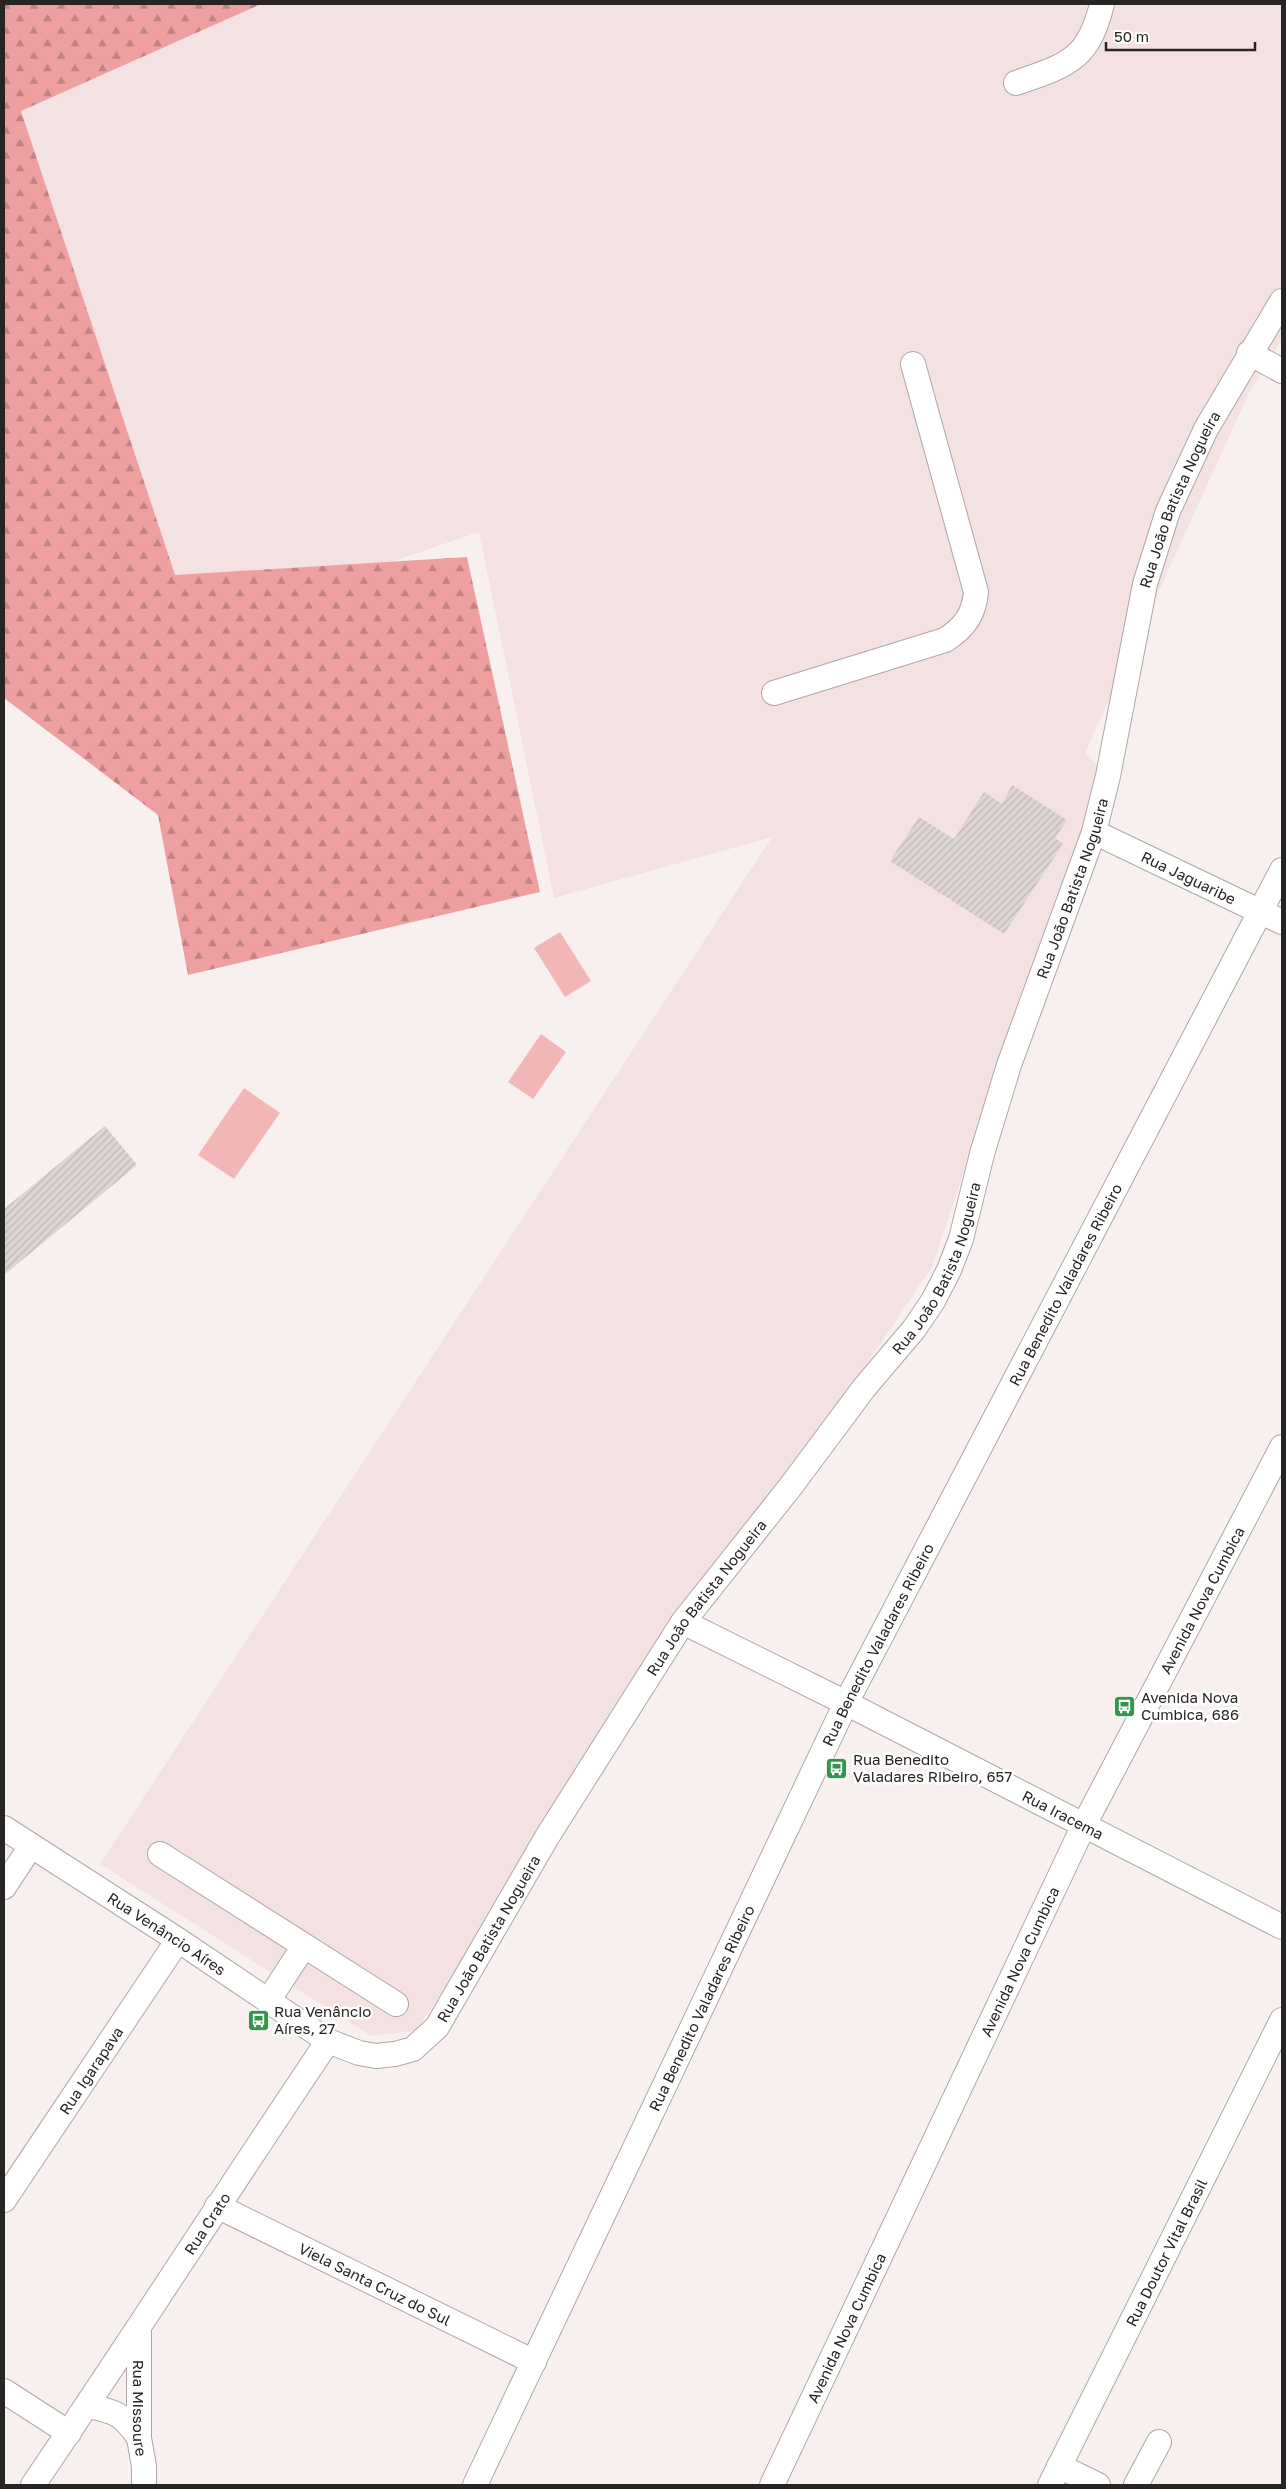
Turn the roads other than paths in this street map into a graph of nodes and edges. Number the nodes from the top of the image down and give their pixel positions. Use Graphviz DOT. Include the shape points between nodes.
graph roads {
  1 [pos="1102,4"];
  2 [pos="1016,83"];
  3 [pos="1282,301"];
  4 [pos="1249,353"];
  5 [pos="913,364"];
  6 [pos="1282,371"];
  7 [pos="774,693"];
  8 [pos="1094,832"];
  9 [pos="1282,870"];
  10 [pos="1261,911"];
  11 [pos="1282,922"];
  12 [pos="1282,1447"];
  13 [pos="683,1622"];
  14 [pos="846,1703"];
  15 [pos="1084,1825"];
  16 [pos="4,1828"];
  17 [pos="31,1846"];
  18 [pos="160,1854"];
  19 [pos="4,1887"];
  20 [pos="1282,1927"];
  21 [pos="178,1940"];
  22 [pos="304,1946"];
  23 [pos="268,2001"];
  24 [pos="396,2004"];
  25 [pos="1282,2020"];
  26 [pos="328,2041"];
  27 [pos="4,2200"];
  28 [pos="217,2206"];
  29 [pos="139,2329"];
  30 [pos="534,2362"];
  31 [pos="4,2391"];
  32 [pos="87,2406"];
  33 [pos="69,2433"];
  34 [pos="140,2438"];
  35 [pos="1159,2442"];
  36 [pos="1055,2476"];
  37 [pos="33,2485"];
  38 [pos="144,2485"];
  39 [pos="474,2485"];
  40 [pos="772,2485"];
  41 [pos="1098,2485"];
  42 [pos="1136,2485"];
  1 -- 2 [label="street" via="1093,35 1081,53 1063,66"];
  3 -- 4 [label="street, Rua João Batista Nogueira"];
  4 -- 6 [label="street"];
  4 -- 8 [label="street, Rua João Batista Nogueira" via="1206,428 1168,511 1145,584"];
  5 -- 7 [label="street" via="976,592 975,607 960,630 945,640"];
  8 -- 10 [label="street, Rua Jaguaribe"];
  8 -- 13 [label="street, Rua João Batista Nogueira" via="1009,1064 961,1238 934,1301"];
  9 -- 10 [label="street, Rua Benedito Valadares Ribeiro"];
  10 -- 11 [label="street, Rua Jaguaribe"];
  10 -- 14 [label="street, Rua Benedito Valadares Ribeiro"];
  12 -- 15 [label="street, Avenida Nova Cumbica"];
  13 -- 14 [label="street, Rua Iracema"];
  13 -- 26 [label="street, Rua João Batista Nogueira" via="547,1837 437,2027 414,2049 395,2054 376,2056 359,2053"];
  14 -- 15 [label="street, Rua Iracema"];
  14 -- 30 [label="street, Rua Benedito Valadares Ribeiro"];
  15 -- 20 [label="street, Rua Iracema"];
  15 -- 40 [label="street, Avenida Nova Cumbica"];
  16 -- 17 [label="street, Rua Venâncio Aíres"];
  17 -- 19 [label="street"];
  17 -- 21 [label="street, Rua Venâncio Aíres"];
  18 -- 22 [label="street"];
  21 -- 23 [label="street, Rua Venâncio Aíres"];
  21 -- 27 [label="street, Rua Igarapava"];
  22 -- 23 [label="street"];
  22 -- 24 [label="street"];
  23 -- 26 [label="street, Rua Venâncio Aíres"];
  25 -- 36 [label="street, Rua Doutor Vital Brasil"];
  26 -- 28 [label="street, Rua Crato"];
  28 -- 29 [label="street, Rua Crato"];
  28 -- 30 [label="street, Viela Santa Cruz do Sul"];
  29 -- 32 [label="street, Rua Crato"];
  29 -- 34 [label="street, Rua Missoure"];
  30 -- 39 [label="street, Rua Benedito Valadares Ribeiro"];
  31 -- 33 [label="street"];
  32 -- 33 [label="street, Rua Crato"];
  32 -- 34 [label="street" via="119,2414"];
  33 -- 37 [label="street, Rua Crato"];
  34 -- 38 [label="street, Rua Missoure"];
  35 -- 42 [label="street"];
  36 -- 41 [label="street"];
}
